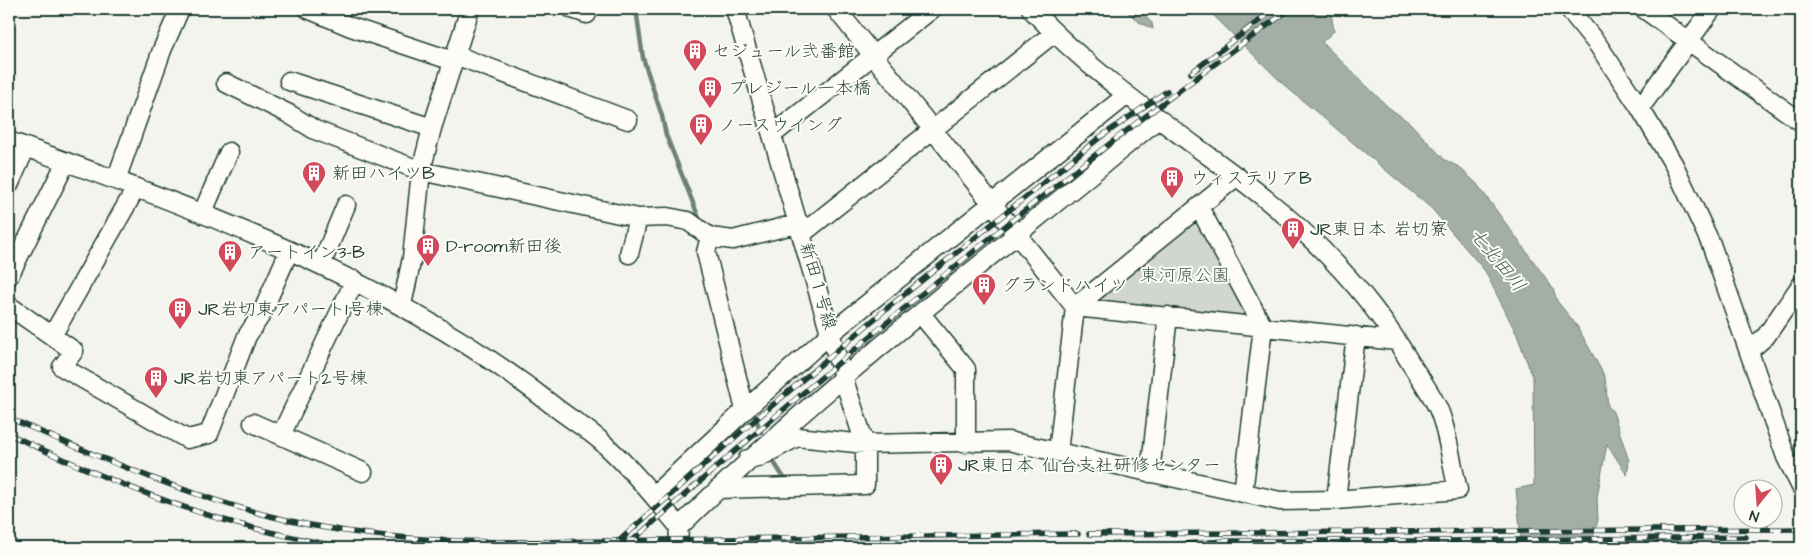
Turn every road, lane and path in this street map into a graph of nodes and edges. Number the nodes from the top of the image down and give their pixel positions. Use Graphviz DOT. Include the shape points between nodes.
graph roads {
  1 [pos="180,9"];
  2 [pos="308,9"];
  3 [pos="470,9"];
  4 [pos="735,9"];
  5 [pos="836,9"];
  6 [pos="932,9"];
  7 [pos="1031,9"];
  8 [pos="1569,9"];
  9 [pos="1644,9"];
  10 [pos="1712,9"];
  11 [pos="1054,33"];
  12 [pos="1690,40"];
  13 [pos="874,56"];
  14 [pos="454,58"];
  15 [pos="289,81"];
  16 [pos="226,83"];
  17 [pos="1127,95"];
  18 [pos="1640,108"];
  19 [pos="1158,119"];
  20 [pos="628,120"];
  21 [pos="1801,122"];
  22 [pos="432,128"];
  23 [pos="933,129"];
  24 [pos="772,135"];
  25 [pos="9,141"];
  26 [pos="26,147"];
  27 [pos="229,152"];
  28 [pos="66,162"];
  29 [pos="421,170"];
  30 [pos="1237,176"];
  31 [pos="116,180"];
  32 [pos="9,185"];
  33 [pos="136,188"];
  34 [pos="992,203"];
  35 [pos="346,205"];
  36 [pos="1199,207"];
  37 [pos="202,214"];
  38 [pos="638,218"];
  39 [pos="801,228"];
  40 [pos="1019,235"];
  41 [pos="710,237"];
  42 [pos="289,251"];
  43 [pos="629,254"];
  44 [pos="321,265"];
  45 [pos="9,276"];
  46 [pos="355,280"];
  47 [pos="1801,285"];
  48 [pos="402,304"];
  49 [pos="9,306"];
  50 [pos="1075,307"];
  51 [pos="921,314"];
  52 [pos="1168,316"];
  53 [pos="1263,327"];
  54 [pos="831,333"];
  55 [pos="52,336"];
  56 [pos="1356,336"];
  57 [pos="1398,341"];
  58 [pos="1750,350"];
  59 [pos="843,377"];
  60 [pos="745,410"];
  61 [pos="253,422"];
  62 [pos="281,435"];
  63 [pos="966,443"];
  64 [pos="866,444"];
  65 [pos="1058,452"];
  66 [pos="748,459"];
  67 [pos="363,472"];
  68 [pos="1150,473"];
  69 [pos="1801,487"];
  70 [pos="718,489"];
  71 [pos="1243,493"];
  72 [pos="654,496"];
  73 [pos="1336,500"];
  74 [pos="679,527"];
  75 [pos="678,548"];
  1 -- 31 [label="street"];
  2 -- 14 [label="street" via="351,27"];
  3 -- 14 [label="street"];
  4 -- 24 [label="street, 新田１号線"];
  5 -- 13 [label="street"];
  6 -- 13 [label="street"];
  7 -- 11 [label="street"];
  8 -- 18 [label="street" via="1598,45"];
  9 -- 12 [label="street"];
  10 -- 12 [label="street"];
  11 -- 17 [label="street"];
  11 -- 23 [label="street"];
  12 -- 18 [label="street"];
  12 -- 21 [label="street"];
  13 -- 23 [label="street"];
  13 -- 24 [label="street"];
  14 -- 20 [label="street"];
  14 -- 22 [label="street"];
  15 -- 22 [label="street"];
  16 -- 29 [label="street" via="290,114 314,130"];
  17 -- 19 [label="street"];
  17 -- 34 [label="street"];
  18 -- 58 [label="street" via="1674,165 1712,244"];
  19 -- 30 [label="street"];
  19 -- 40 [label="street"];
  22 -- 29 [label="street"];
  23 -- 34 [label="street"];
  23 -- 39 [label="street"];
  24 -- 39 [label="street, 新田１号線"];
  25 -- 26 [label="street"];
  26 -- 28 [label="street"];
  26 -- 32 [label="street"];
  27 -- 37 [label="street"];
  28 -- 31 [label="street"];
  28 -- 45 [label="street"];
  29 -- 38 [label="street"];
  29 -- 48 [label="street" via="412,258"];
  30 -- 36 [label="street"];
  30 -- 57 [label="street" via="1299,228 1355,285"];
  31 -- 33 [label="street"];
  33 -- 37 [label="street"];
  33 -- 55 [label="street"];
  34 -- 40 [label="street"];
  34 -- 54 [label="street"];
  35 -- 44 [label="street"];
  36 -- 50 [label="street"];
  36 -- 53 [label="street"];
  37 -- 42 [label="street"];
  38 -- 41 [label="street" via="688,220"];
  38 -- 43 [label="street"];
  39 -- 41 [label="street" via="734,240"];
  39 -- 54 [label="street, 新田１号線"];
  40 -- 50 [label="street"];
  40 -- 51 [label="street"];
  41 -- 60 [label="street" via="706,252"];
  42 -- 44 [label="street"];
  42 -- 55 [label="street" via="261,315 247,336 209,434 187,439 62,367 74,350"];
  44 -- 46 [label="street"];
  46 -- 48 [label="street"];
  46 -- 62 [label="street"];
  47 -- 58 [label="street" via="1766,336"];
  48 -- 72 [label="street" via="522,380 601,441"];
  49 -- 55 [label="street"];
  50 -- 52 [label="street"];
  50 -- 65 [label="street"];
  51 -- 59 [label="street"];
  51 -- 63 [label="street" via="966,369"];
  52 -- 53 [label="street"];
  52 -- 68 [label="street"];
  53 -- 56 [label="street"];
  53 -- 71 [label="street"];
  54 -- 59 [label="street, 新田１号線"];
  54 -- 60 [label="street"];
  56 -- 57 [label="street"];
  56 -- 73 [label="street"];
  57 -- 73 [label="street" via="1441,415 1458,490"];
  58 -- 69 [label="street" via="1786,457"];
  59 -- 64 [label="street, 新田１号線"];
  59 -- 66 [label="street"];
  60 -- 72 [label="street"];
  61 -- 62 [label="street"];
  62 -- 67 [label="street"];
  63 -- 64 [label="street"];
  63 -- 65 [label="street" via="1008,441"];
  64 -- 66 [label="street" via="797,437 758,458"];
  64 -- 70 [label="street" via="865,485"];
  65 -- 68 [label="street"];
  66 -- 70 [label="street"];
  68 -- 71 [label="street"];
  70 -- 74 [label="street"];
  71 -- 73 [label="street" via="1280,502"];
  72 -- 74 [label="street"];
  74 -- 75 [label="street"];
}
